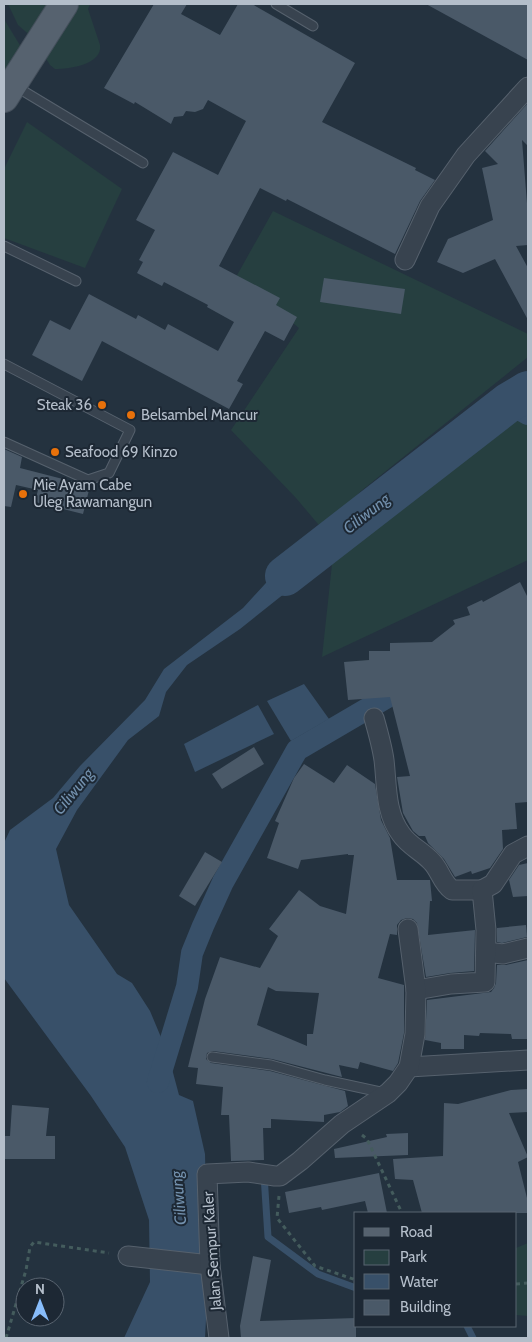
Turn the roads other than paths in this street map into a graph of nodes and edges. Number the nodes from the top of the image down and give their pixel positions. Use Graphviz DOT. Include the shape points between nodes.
graph roads {
  1 [pos="64,4"];
  2 [pos="276,4"];
  3 [pos="313,26"];
  4 [pos="528,86"];
  5 [pos="8,91"];
  6 [pos="143,163"];
  7 [pos="4,246"];
  8 [pos="405,260"];
  9 [pos="76,281"];
  10 [pos="4,364"];
  11 [pos="4,442"];
  12 [pos="374,718"];
  13 [pos="528,846"];
  14 [pos="482,890"];
  15 [pos="408,929"];
  16 [pos="528,948"];
  17 [pos="486,952"];
  18 [pos="416,990"];
  19 [pos="212,1057"];
  20 [pos="528,1060"];
  21 [pos="409,1067"];
  22 [pos="388,1094"];
  23 [pos="128,1256"];
  24 [pos="209,1265"];
  25 [pos="219,1338"];
  1 -- 5 [label="main road"];
  2 -- 3 [label="lane"];
  4 -- 8 [label="street" via="466,155 435,198"];
  5 -- 6 [label="lane"];
  7 -- 9 [label="lane"];
  10 -- 11 [label="lane" via="130,430 109,473 88,480"];
  12 -- 14 [label="street" via="384,760 391,816 400,833 412,848 424,854 437,868 452,890"];
  13 -- 14 [label="street" via="513,854 493,884"];
  14 -- 17 [label="street"];
  15 -- 18 [label="street"];
  16 -- 17 [label="street" via="503,954"];
  17 -- 18 [label="street" via="485,982"];
  18 -- 21 [label="street" via="415,1034"];
  19 -- 22 [label="lane" via="271,1065"];
  20 -- 21 [label="street"];
  21 -- 22 [label="street"];
  22 -- 24 [label="street, Jalan Sempur Kaler" via="342,1124 278,1176 248,1172 207,1174"];
  23 -- 24 [label="street"];
  24 -- 25 [label="street, Jalan Sempur Kaler"];
}
